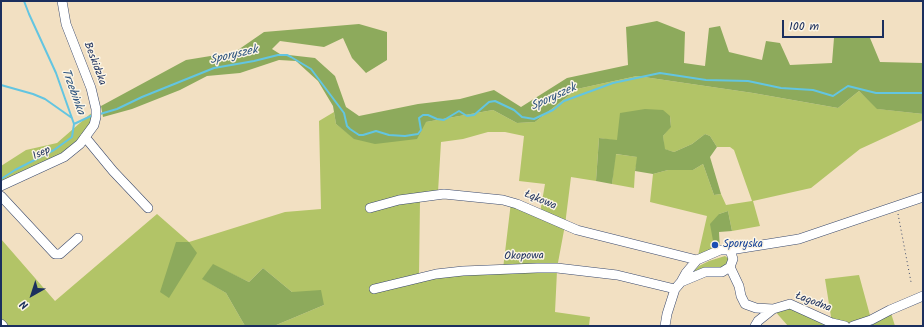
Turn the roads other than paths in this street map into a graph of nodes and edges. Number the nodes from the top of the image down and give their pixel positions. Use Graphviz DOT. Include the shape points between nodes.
graph roads {
  1 [pos="62,1"];
  2 [pos="87,136"];
  3 [pos="1,186"];
  4 [pos="1,196"];
  5 [pos="923,197"];
  6 [pos="148,208"];
  7 [pos="370,208"];
  8 [pos="78,238"];
  9 [pos="730,250"];
  10 [pos="697,260"];
  11 [pos="730,267"];
  12 [pos="678,285"];
  13 [pos="374,289"];
  14 [pos="923,296"];
  15 [pos="773,309"];
  16 [pos="665,326"];
  17 [pos="755,326"];
  18 [pos="845,326"];
  19 [pos="853,326"];
  1 -- 2 [label="street, Beskidzka" via="66,24 91,88 96,113 94,125"];
  2 -- 3 [label="street, Isep" via="64,157"];
  2 -- 6 [label="street" via="112,171"];
  4 -- 8 [label="street" via="55,254 60,254"];
  5 -- 9 [label="street" via="799,239"];
  7 -- 10 [label="street, Łąkowa" via="399,200 444,194 503,200 577,230"];
  9 -- 10 [label="street" via="720,250"];
  9 -- 11 [label="street" via="733,259"];
  10 -- 12 [label="street"];
  11 -- 12 [label="street" via="722,272 705,272"];
  11 -- 15 [label="street" via="745,304 756,308"];
  12 -- 13 [label="street, Okopowa" via="617,275 537,268 457,272"];
  12 -- 16 [label="street"];
  14 -- 19 [label="street"];
  15 -- 17 [label="street, Łagodna"];
  15 -- 18 [label="street, Łagodna" via="790,304 832,323"];
}
